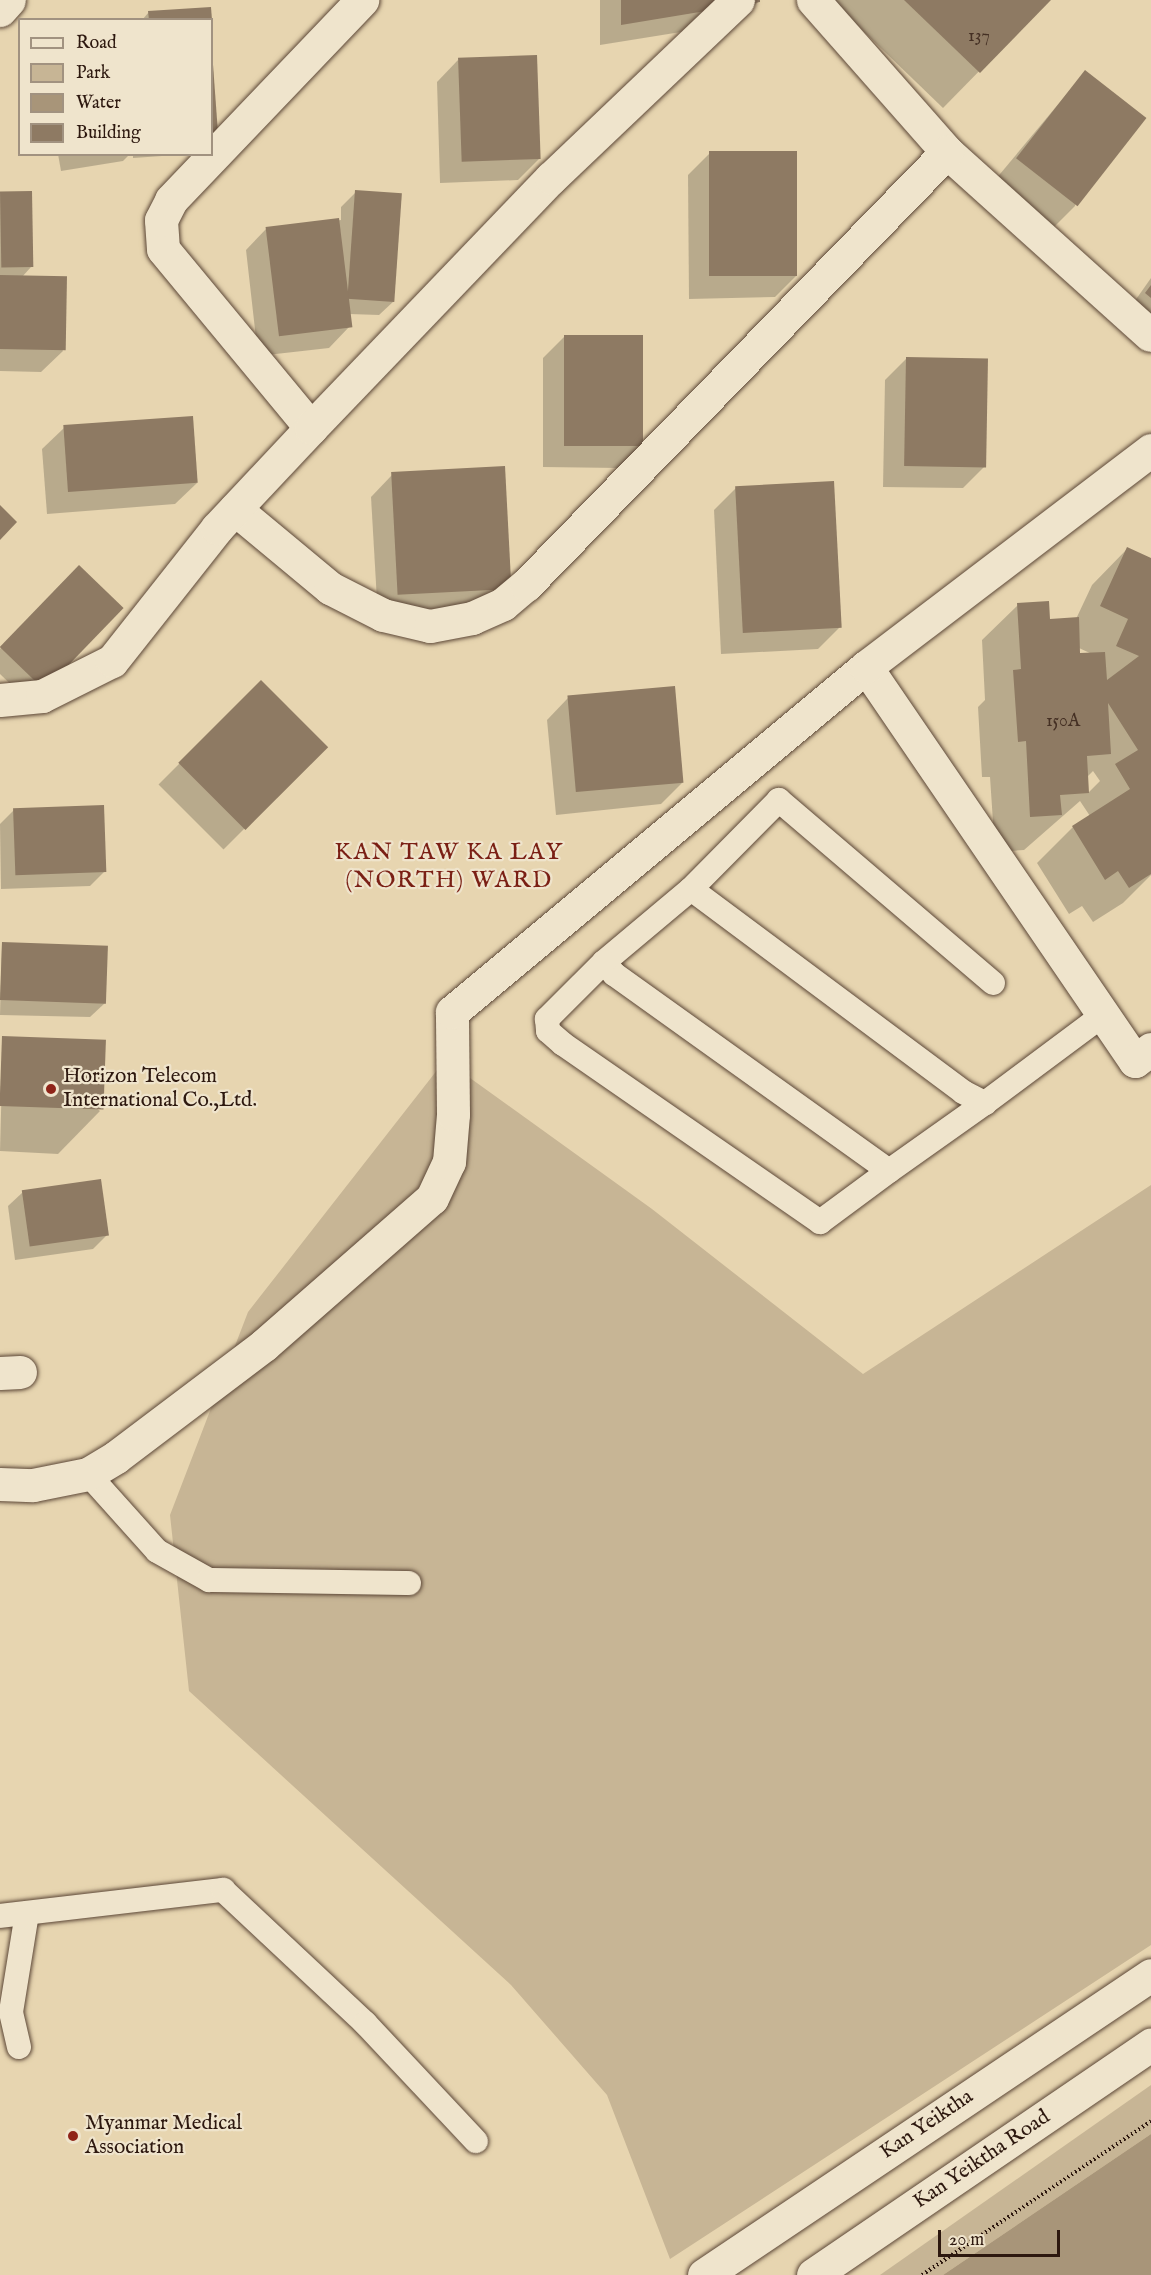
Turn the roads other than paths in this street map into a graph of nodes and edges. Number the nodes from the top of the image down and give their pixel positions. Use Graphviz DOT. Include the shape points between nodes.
graph roads {
  1 [pos="9,0"];
  2 [pos="362,0"];
  3 [pos="738,0"];
  4 [pos="813,0"];
  5 [pos="0,10"];
  6 [pos="947,152"];
  7 [pos="1150,335"];
  8 [pos="311,428"];
  9 [pos="1151,450"];
  10 [pos="235,509"];
  11 [pos="866,667"];
  12 [pos="0,700"];
  13 [pos="691,889"];
  14 [pos="604,962"];
  15 [pos="993,983"];
  16 [pos="1103,1015"];
  17 [pos="1151,1049"];
  18 [pos="985,1103"];
  19 [pos="889,1170"];
  20 [pos="88,1474"];
  21 [pos="0,1484"];
  22 [pos="409,1583"];
  23 [pos="27,1913"];
  24 [pos="0,1916"];
  25 [pos="1151,1975"];
  26 [pos="1151,2044"];
  27 [pos="19,2047"];
  28 [pos="476,2140"];
  29 [pos="704,2275"];
  30 [pos="813,2275"];
  1 -- 5 [label="street"];
  2 -- 8 [label="street" via="171,200 161,220 163,249"];
  3 -- 8 [label="street" via="551,178"];
  4 -- 6 [label="street"];
  6 -- 7 [label="street"];
  6 -- 10 [label="street" via="526,585 503,604 472,618 430,626 383,615 330,588"];
  8 -- 10 [label="street"];
  9 -- 11 [label="street"];
  10 -- 12 [label="street" via="112,661 42,696"];
  11 -- 16 [label="street"];
  11 -- 20 [label="street" via="452,1012 453,1114 449,1162 432,1198 264,1345 177,1413"];
  13 -- 14 [label="lane"];
  13 -- 15 [label="lane" via="779,800"];
  13 -- 18 [label="lane" via="963,1092"];
  14 -- 19 [label="lane" via="614,974"];
  14 -- 19 [label="lane" via="547,1019 548,1031 563,1044 820,1222"];
  16 -- 17 [label="street" via="1135,1060"];
  16 -- 18 [label="lane"];
  18 -- 19 [label="lane"];
  20 -- 21 [label="street" via="33,1485"];
  20 -- 22 [label="lane" via="157,1551 209,1580"];
  23 -- 24 [label="lane"];
  23 -- 27 [label="lane" via="11,2012"];
  23 -- 28 [label="lane" via="223,1890 365,2023"];
  25 -- 29 [label="street, Kan Yeiktha"];
  26 -- 30 [label="street, Kan Yeiktha Road"];
}
